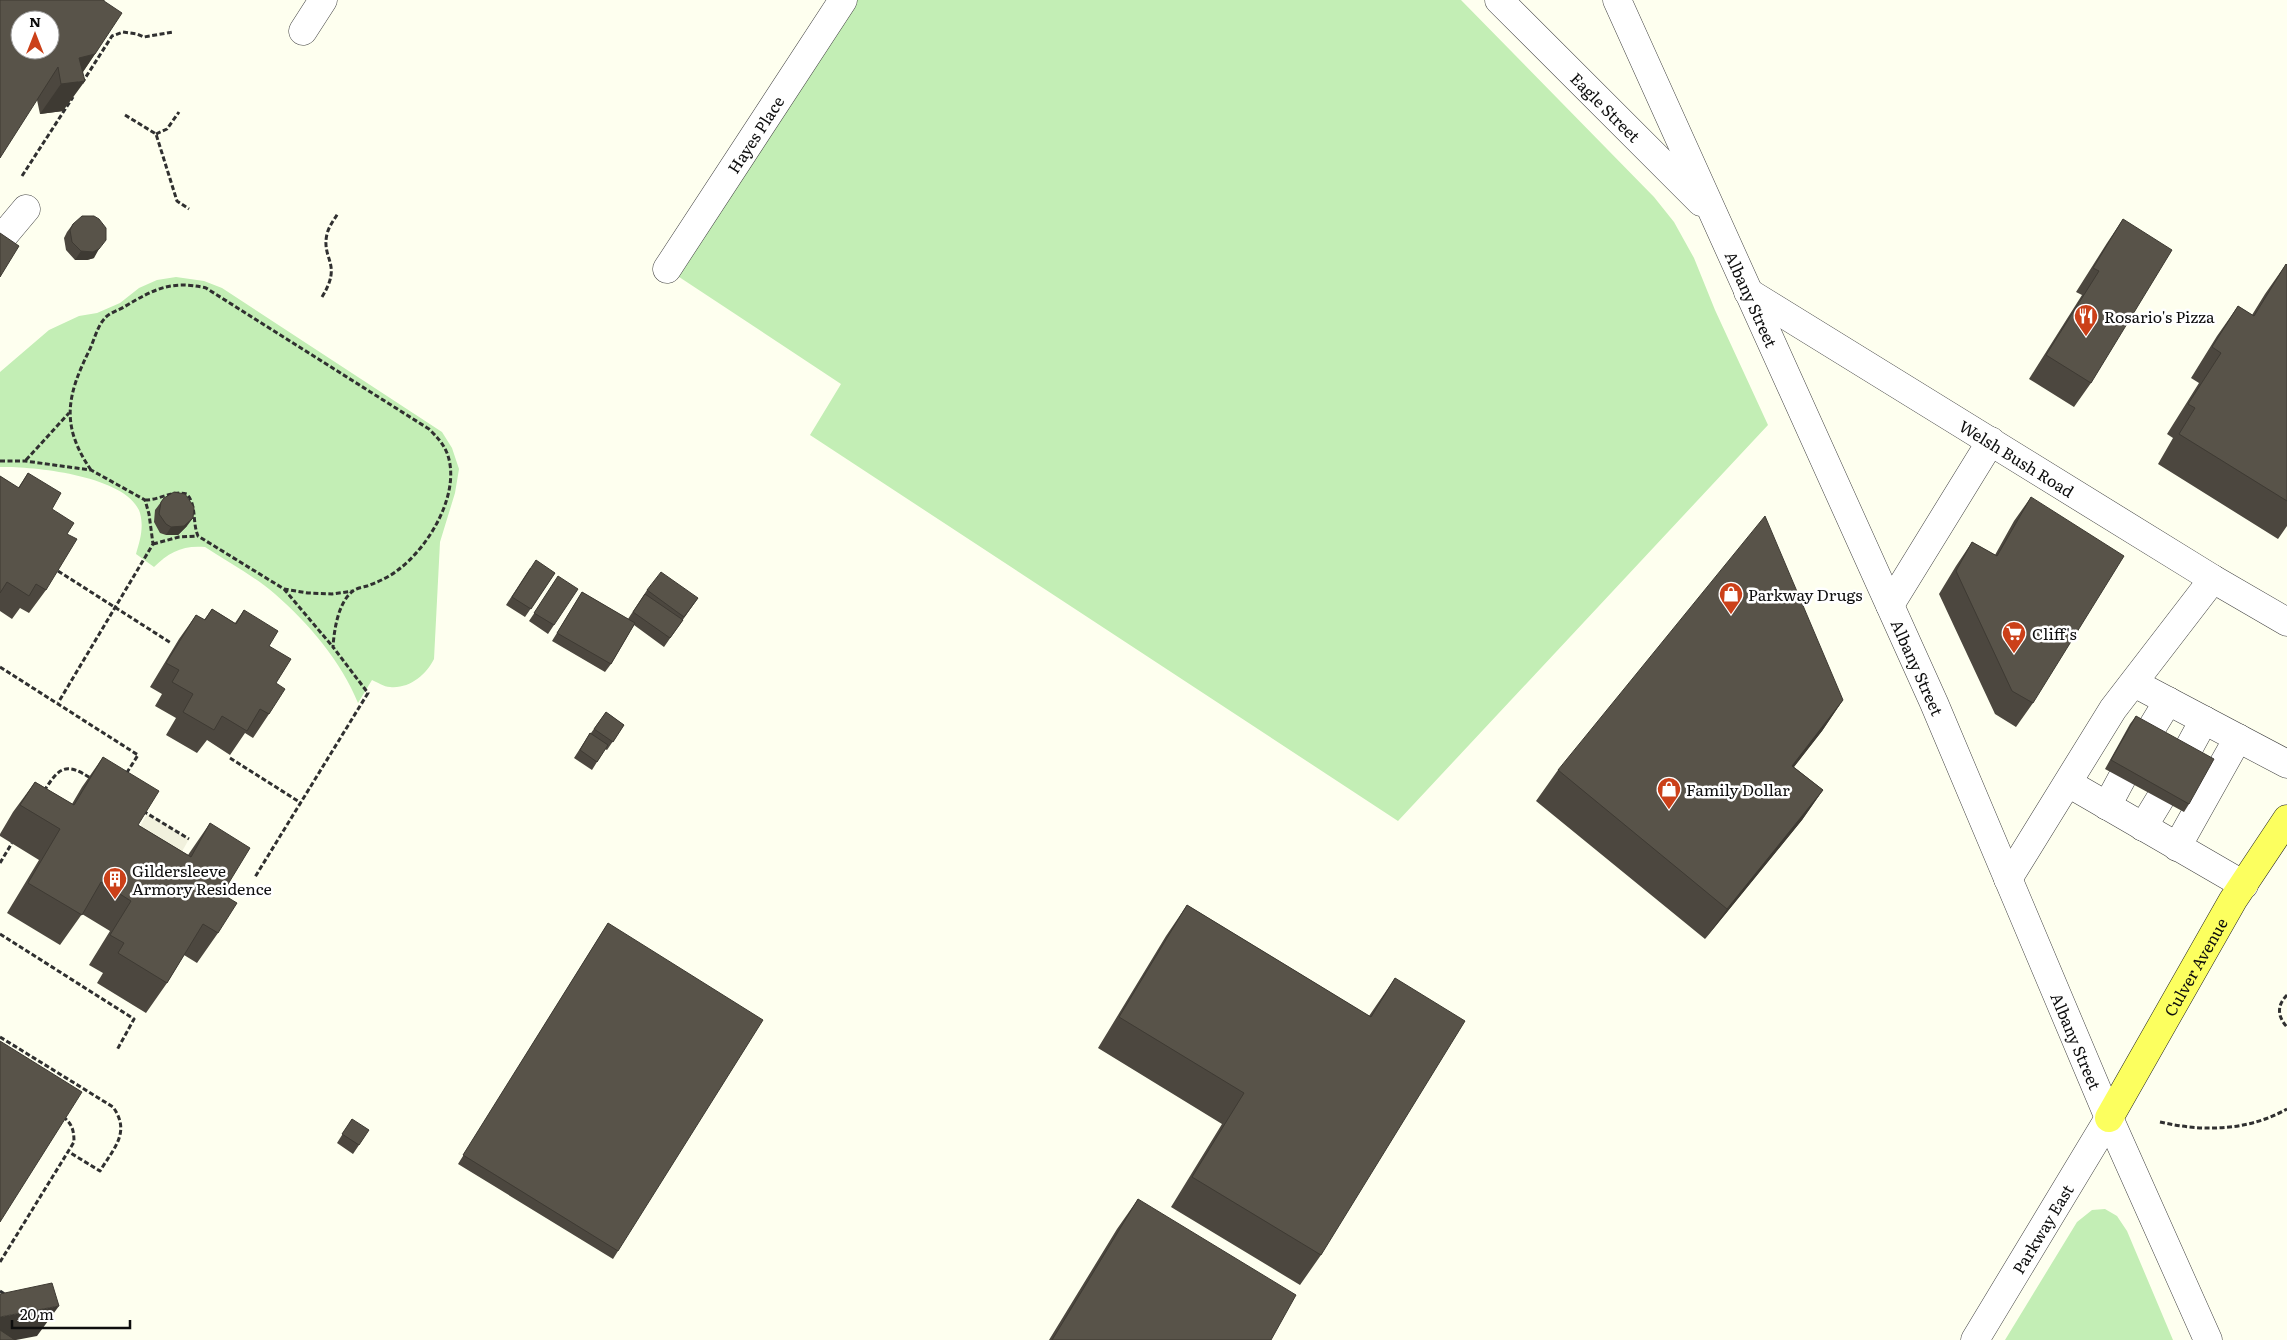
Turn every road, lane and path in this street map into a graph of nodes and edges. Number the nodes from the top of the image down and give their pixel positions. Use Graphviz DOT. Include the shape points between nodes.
graph roads {
  1 [pos="323,0"];
  2 [pos="843,0"];
  3 [pos="1498,0"];
  4 [pos="1617,0"];
  5 [pos="304,31"];
  6 [pos="173,32"];
  7 [pos="80,87"];
  8 [pos="74,95"];
  9 [pos="179,112"];
  10 [pos="125,115"];
  11 [pos="156,134"];
  12 [pos="21,177"];
  13 [pos="26,208"];
  14 [pos="189,209"];
  15 [pos="338,213"];
  16 [pos="1713,214"];
  17 [pos="0,240"];
  18 [pos="667,269"];
  19 [pos="1748,292"];
  20 [pos="322,297"];
  21 [pos="70,412"];
  22 [pos="1990,441"];
  23 [pos="0,461"];
  24 [pos="26,461"];
  25 [pos="91,470"];
  26 [pos="145,500"];
  27 [pos="198,536"];
  28 [pos="153,544"];
  29 [pos="58,571"];
  30 [pos="2213,579"];
  31 [pos="284,589"];
  32 [pos="353,591"];
  33 [pos="1890,606"];
  34 [pos="115,607"];
  35 [pos="2287,622"];
  36 [pos="171,643"];
  37 [pos="333,647"];
  38 [pos="0,667"];
  39 [pos="2134,683"];
  40 [pos="2168,701"];
  41 [pos="58,703"];
  42 [pos="2204,720"];
  43 [pos="2148,734"];
  44 [pos="2238,738"];
  45 [pos="2185,755"];
  46 [pos="230,758"];
  47 [pos="2287,764"];
  48 [pos="124,778"];
  49 [pos="2122,778"];
  50 [pos="98,782"];
  51 [pos="2068,783"];
  52 [pos="41,796"];
  53 [pos="2160,799"];
  54 [pos="300,803"];
  55 [pos="2107,806"];
  56 [pos="139,809"];
  57 [pos="2287,819"];
  58 [pos="2143,827"];
  59 [pos="189,839"];
  60 [pos="12,843"];
  61 [pos="2177,846"];
  62 [pos="0,863"];
  63 [pos="255,877"];
  64 [pos="2008,879"];
  65 [pos="2244,885"];
  66 [pos="0,934"];
  67 [pos="2287,995"];
  68 [pos="2287,1027"];
  69 [pos="0,1037"];
  70 [pos="117,1050"];
  71 [pos="2287,1109"];
  72 [pos="55,1112"];
  73 [pos="2109,1118"];
  74 [pos="2160,1122"];
  75 [pos="69,1152"];
  76 [pos="0,1262"];
  77 [pos="0,1291"];
  78 [pos="12,1299"];
  79 [pos="1975,1340"];
  80 [pos="2208,1340"];
  1 -- 5 [label="street"];
  2 -- 18 [label="street, Hayes Place"];
  3 -- 16 [label="street, Eagle Street"];
  4 -- 16 [label="street, Albany Street"];
  6 -- 7 [label="path" via="144,37 123,32 112,36"];
  8 -- 12 [label="path"];
  9 -- 11 [label="path" via="167,129"];
  10 -- 11 [label="path"];
  11 -- 14 [label="path" via="177,201"];
  13 -- 17 [label="street"];
  15 -- 20 [label="path" via="326,236 333,270"];
  16 -- 19 [label="street, Albany Street"];
  19 -- 22 [label="street, Welsh Bush Road"];
  19 -- 33 [label="street, Albany Street"];
  21 -- 24 [label="path"];
  21 -- 25 [label="path" via="70,428"];
  21 -- 32 [label="path" via="74,385 105,318 141,296 175,284 206,288 429,429 441,440 447,453 451,479 441,513 422,546 398,570"];
  22 -- 30 [label="street, Welsh Bush Road"];
  22 -- 33 [label="street"];
  23 -- 24 [label="path"];
  24 -- 25 [label="path"];
  25 -- 26 [label="path"];
  26 -- 27 [label="path" via="175,492 187,494 194,506"];
  26 -- 28 [label="path"];
  27 -- 28 [label="path"];
  27 -- 31 [label="path"];
  28 -- 34 [label="path"];
  29 -- 34 [label="path"];
  30 -- 35 [label="street, Welsh Bush Road"];
  30 -- 39 [label="street"];
  31 -- 32 [label="path" via="324,594"];
  31 -- 37 [label="path"];
  32 -- 37 [label="path" via="344,602 334,631"];
  33 -- 64 [label="street, Albany Street"];
  34 -- 36 [label="path"];
  34 -- 41 [label="path"];
  37 -- 54 [label="path" via="368,693"];
  38 -- 41 [label="path"];
  39 -- 40 [label="street"];
  39 -- 51 [label="street"];
  40 -- 42 [label="street"];
  40 -- 43 [label="street"];
  41 -- 48 [label="path" via="138,755"];
  42 -- 44 [label="street"];
  42 -- 45 [label="street"];
  44 -- 47 [label="street"];
  44 -- 61 [label="street"];
  46 -- 54 [label="path"];
  49 -- 55 [label="street"];
  50 -- 52 [label="path" via="71,768 62,770 55,774"];
  51 -- 55 [label="street"];
  51 -- 64 [label="street"];
  53 -- 58 [label="street"];
  54 -- 63 [label="path"];
  55 -- 58 [label="street"];
  56 -- 59 [label="path"];
  57 -- 65 [label="main road, Culver Avenue"];
  58 -- 61 [label="street"];
  60 -- 62 [label="path"];
  61 -- 65 [label="street"];
  64 -- 73 [label="street, Albany Street"];
  65 -- 73 [label="main road, Culver Avenue"];
  66 -- 70 [label="path" via="134,1019"];
  67 -- 68 [label="path" via="2279,1008"];
  69 -- 75 [label="path" via="113,1106 120,1117 119,1140 100,1171"];
  71 -- 74 [label="path" via="2241,1127 2204,1128"];
  72 -- 75 [label="path" via="71,1122 74,1142"];
  73 -- 79 [label="street, Parkway East"];
  73 -- 80 [label="street, Albany Street"];
  75 -- 76 [label="path"];
  77 -- 78 [label="path"];
}
